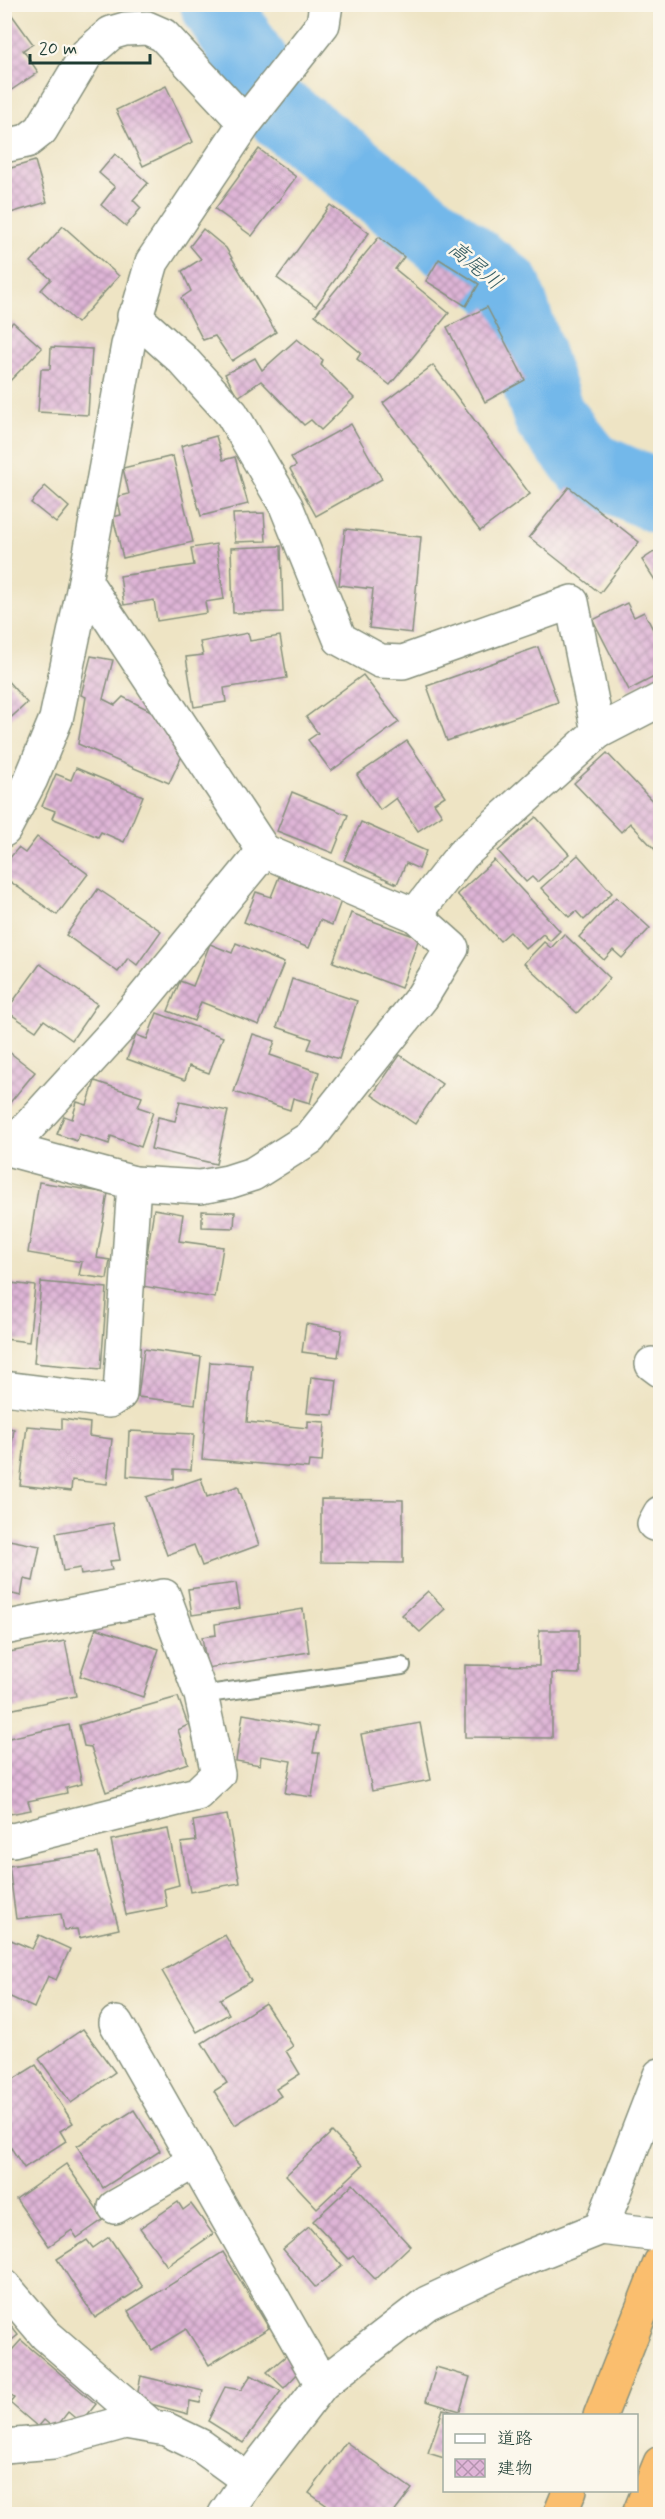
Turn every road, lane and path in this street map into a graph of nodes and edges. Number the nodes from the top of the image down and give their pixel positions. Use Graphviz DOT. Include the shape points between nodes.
graph roads {
  1 [pos="326,4"];
  2 [pos="245,123"];
  3 [pos="4,146"];
  4 [pos="134,316"];
  5 [pos="85,580"];
  6 [pos="660,700"];
  7 [pos="598,732"];
  8 [pos="4,830"];
  9 [pos="264,851"];
  10 [pos="416,915"];
  11 [pos="6,1148"];
  12 [pos="134,1183"];
  13 [pos="4,1388"];
  14 [pos="4,1628"];
  15 [pos="402,1666"];
  16 [pos="201,1695"];
  17 [pos="4,1839"];
  18 [pos="116,2023"];
  19 [pos="660,2075"];
  20 [pos="195,2161"];
  21 [pos="115,2207"];
  22 [pos="601,2229"];
  23 [pos="660,2235"];
  24 [pos="660,2263"];
  25 [pos="4,2286"];
  26 [pos="322,2384"];
  27 [pos="600,2414"];
  28 [pos="151,2426"];
  29 [pos="4,2446"];
  30 [pos="660,2463"];
  31 [pos="248,2480"];
  32 [pos="569,2492"];
  33 [pos="225,2514"];
  34 [pos="560,2514"];
  35 [pos="639,2514"];
  1 -- 2 [label="street" via="323,24"];
  2 -- 3 [label="street" via="163,35 147,28 125,28 111,33 86,55 41,130 27,141"];
  2 -- 4 [label="street" via="152,262"];
  4 -- 5 [label="street"];
  4 -- 7 [label="street" via="182,359 232,414 286,506 340,639 380,661 402,662 572,602"];
  5 -- 8 [label="street" via="56,719"];
  5 -- 9 [label="street"];
  6 -- 7 [label="street"];
  7 -- 10 [label="street" via="462,855"];
  9 -- 10 [label="street"];
  9 -- 11 [label="street" via="118,1029"];
  10 -- 12 [label="street" via="452,948 422,997 310,1138 253,1174 228,1182 200,1186"];
  11 -- 12 [label="street"];
  12 -- 13 [label="street" via="120,1394 109,1401"];
  14 -- 16 [label="street" via="164,1596"];
  15 -- 16 [label="lane"];
  16 -- 17 [label="street" via="218,1774 197,1794 13,1840"];
  18 -- 20 [label="street"];
  19 -- 22 [label="street"];
  20 -- 21 [label="street"];
  20 -- 26 [label="street"];
  22 -- 23 [label="street"];
  22 -- 26 [label="street" via="506,2266 427,2303"];
  24 -- 27 [label="highway"];
  25 -- 28 [label="street" via="46,2336"];
  26 -- 31 [label="street"];
  28 -- 29 [label="street" via="125,2422 53,2442"];
  28 -- 31 [label="street" via="166,2428 201,2446"];
  30 -- 35 [label="highway"];
  31 -- 33 [label="street"];
  32 -- 34 [label="highway"];
}
